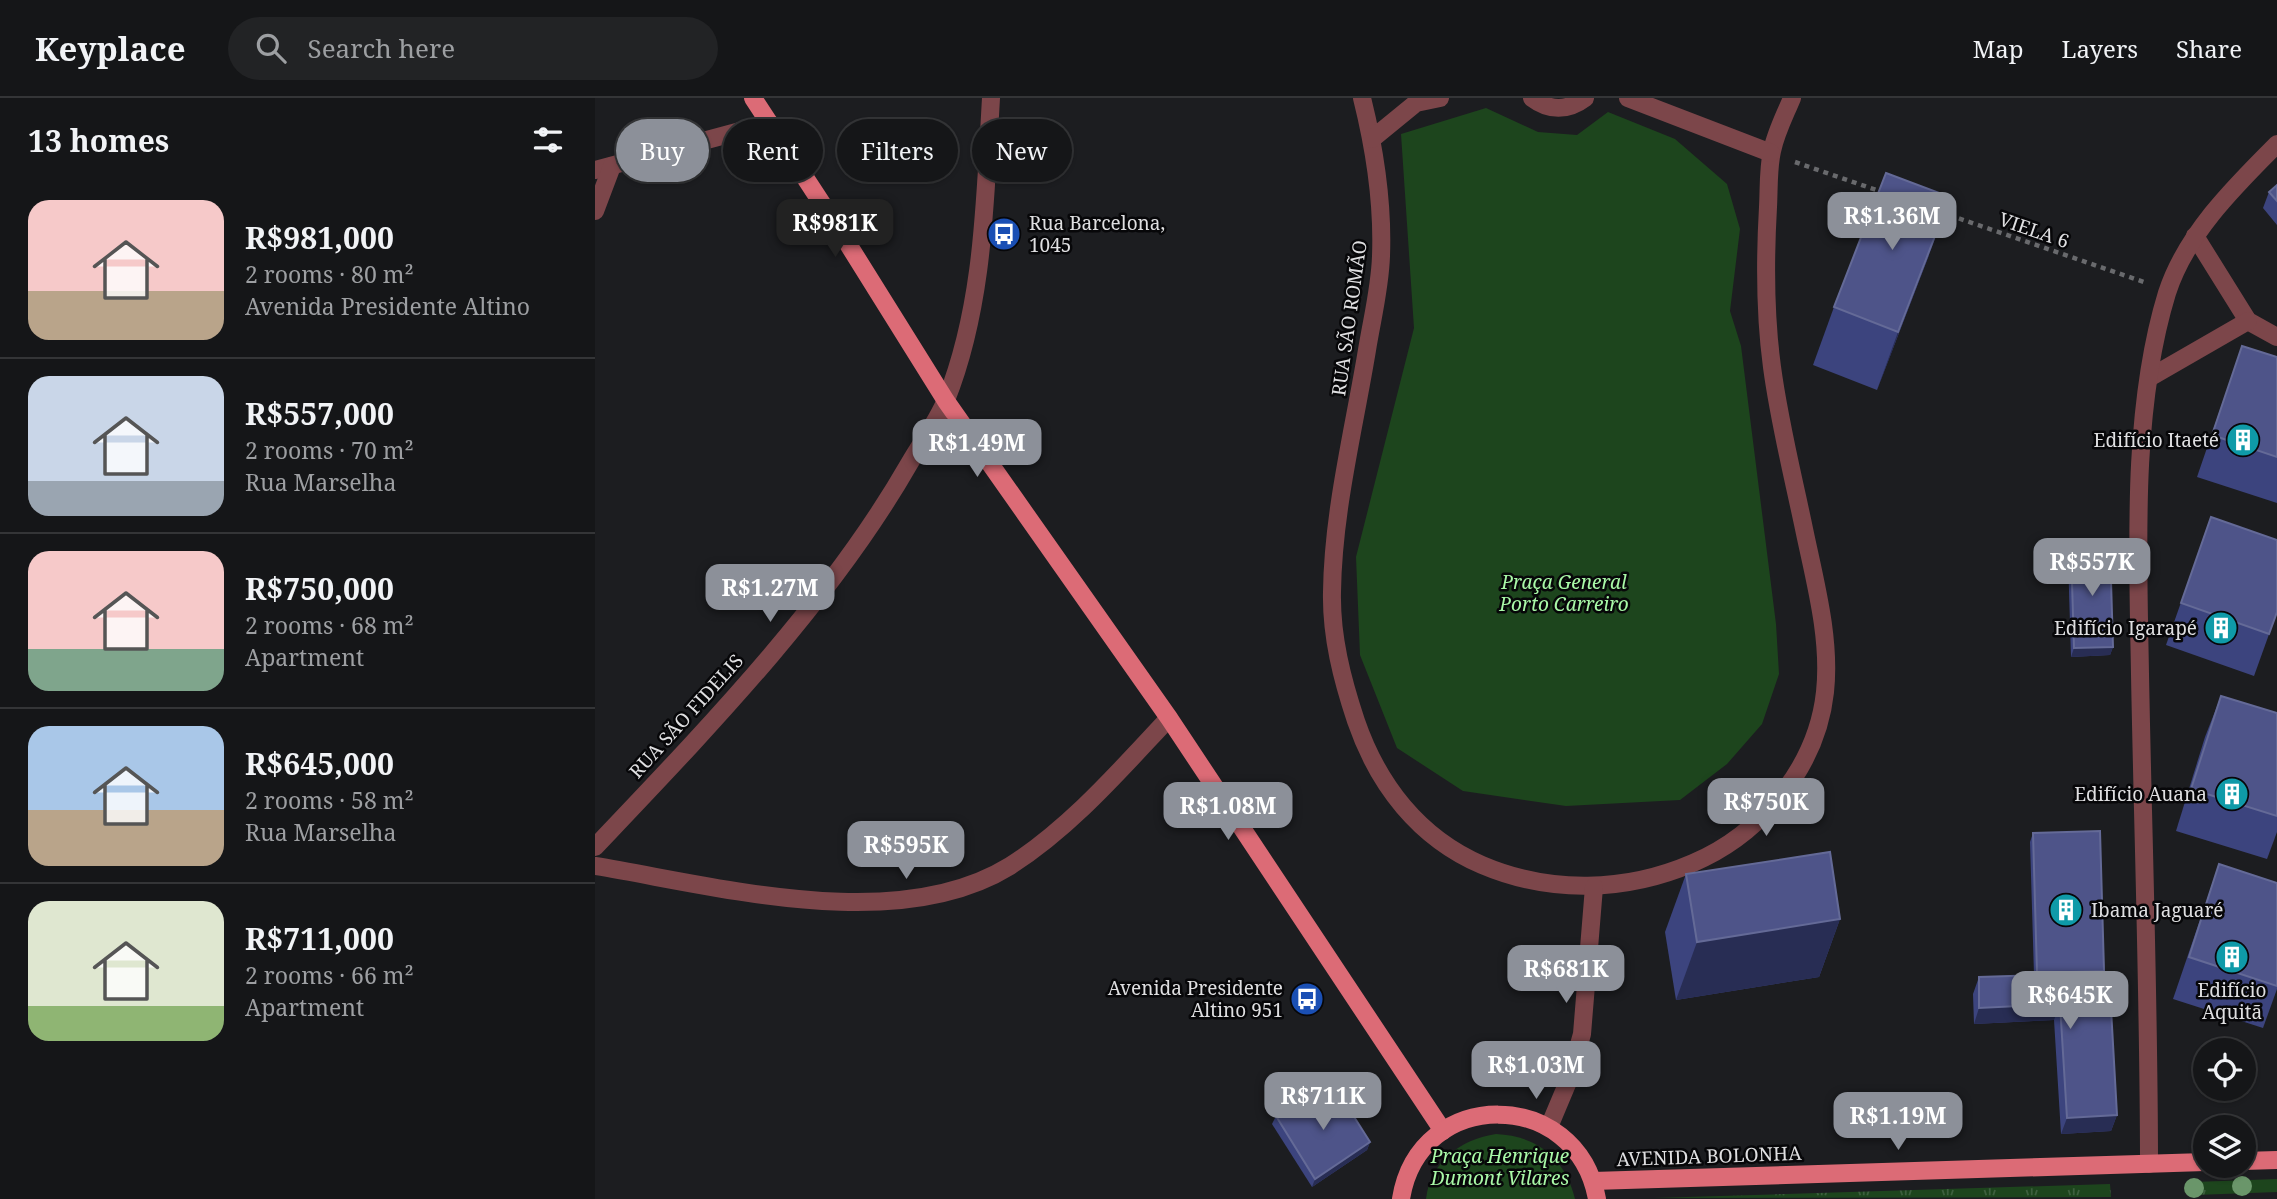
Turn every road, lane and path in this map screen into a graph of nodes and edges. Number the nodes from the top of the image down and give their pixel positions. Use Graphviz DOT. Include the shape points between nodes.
graph roads {
  1 [pos="753,98"];
  2 [pos="991,98"];
  3 [pos="1362,98"];
  4 [pos="1440,98"];
  5 [pos="1532,98"];
  6 [pos="1585,98"];
  7 [pos="1628,98"];
  8 [pos="1792,98"];
  9 [pos="767,119"];
  10 [pos="723,136"];
  11 [pos="1372,139"];
  12 [pos="2277,144"];
  13 [pos="1771,153"];
  14 [pos="603,168"];
  15 [pos="807,182"];
  16 [pos="1895,197"];
  17 [pos="1933,210"];
  18 [pos="595,211"];
  19 [pos="2195,236"];
  20 [pos="2168,290"];
  21 [pos="2248,321"];
  22 [pos="2277,337"];
  23 [pos="2149,378"];
  24 [pos="946,401"];
  25 [pos="1169,718"];
  26 [pos="595,847"];
  27 [pos="595,866"];
  28 [pos="1594,887"];
  29 [pos="1549,1127"];
  30 [pos="1443,1131"];
  31 [pos="2277,1160"];
  32 [pos="2256,1161"];
  33 [pos="2193,1162"];
  34 [pos="2149,1164"];
  35 [pos="1593,1181"];
  36 [pos="1401,1199"];
  37 [pos="1597,1199"];
  1 -- 9 [label="main road"];
  2 -- 24 [label="street, RUA SÃO FIDELIS" via="976,281"];
  3 -- 11 [label="street, RUA SÃO ROMÃO"];
  4 -- 11 [label="street" via="1416,103"];
  5 -- 6 [label="street" via="1552,108 1573,106"];
  7 -- 13 [label="street"];
  8 -- 13 [label="street"];
  10 -- 14 [label="street"];
  11 -- 28 [label="street, RUA SÃO ROMÃO" via="1379,186 1381,261 1335,545 1332,593 1341,670 1375,765 1422,829 1484,866 1555,885"];
  12 -- 19 [label="street"];
  13 -- 16 [label="path"];
  13 -- 28 [label="street" via="1766,240 1772,364 1823,632 1821,714 1795,775 1760,819 1739,836 1716,853 1655,877"];
  14 -- 18 [label="street"];
  15 -- 24 [label="main road"];
  17 -- 20 [label="path, VIELA 6"];
  19 -- 20 [label="street"];
  19 -- 21 [label="street"];
  20 -- 23 [label="street"];
  21 -- 22 [label="street"];
  21 -- 23 [label="street"];
  23 -- 34 [label="street" via="2138,547"];
  24 -- 25 [label="main road"];
  24 -- 26 [label="street, RUA SÃO FIDELIS" via="888,501 841,569"];
  25 -- 27 [label="street" via="1086,806 1010,866 940,893 904,901 816,901"];
  25 -- 30 [label="main road"];
  28 -- 29 [label="street" via="1582,1034"];
  29 -- 30 [label="main road" via="1523,1117 1495,1114 1468,1119"];
  29 -- 35 [label="main road" via="1576,1149"];
  30 -- 36 [label="main road" via="1417,1156"];
  31 -- 32 [label="main road"];
  33 -- 34 [label="main road, AVENIDA BOLONHA"];
  34 -- 35 [label="main road, AVENIDA BOLONHA"];
  35 -- 37 [label="main road"];
}
